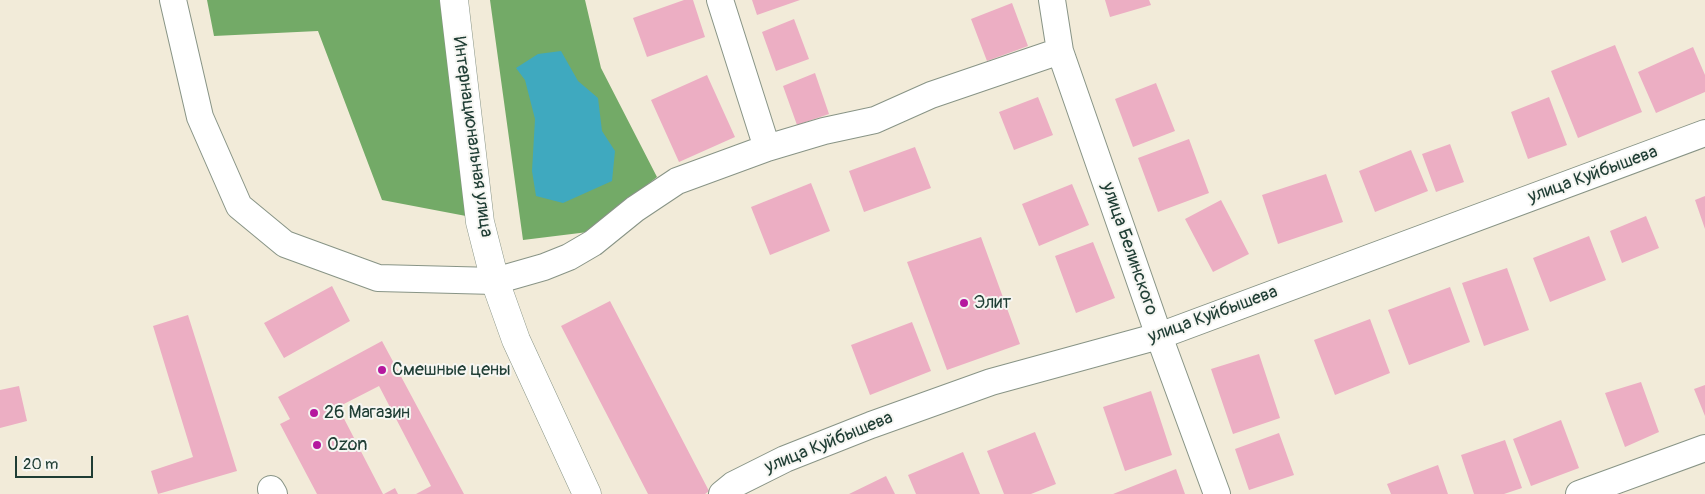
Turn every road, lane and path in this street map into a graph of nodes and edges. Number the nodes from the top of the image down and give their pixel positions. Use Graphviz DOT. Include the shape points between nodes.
graph roads {
  1 [pos="173,0"];
  2 [pos="454,0"];
  3 [pos="720,0"];
  4 [pos="1052,0"];
  5 [pos="1060,51"];
  6 [pos="1705,134"];
  7 [pos="767,148"];
  8 [pos="495,281"];
  9 [pos="1159,336"];
  10 [pos="1705,448"];
  11 [pos="587,494"];
  12 [pos="722,494"];
  13 [pos="1217,494"];
  14 [pos="1580,494"];
  1 -- 8 [label="street" via="200,117 239,206 285,244 378,278"];
  2 -- 8 [label="main road, Интернациональная улица" via="480,222"];
  3 -- 7 [label="street"];
  4 -- 5 [label="street, улица Белинского"];
  5 -- 7 [label="street" via="931,95 876,120"];
  5 -- 9 [label="street, улица Белинского"];
  6 -- 9 [label="street, улица Куйбышева"];
  7 -- 8 [label="street" via="677,181 570,257"];
  8 -- 11 [label="main road, Интернациональная улица" via="516,340"];
  9 -- 12 [label="street, улица Куйбышева" via="991,382 880,422 785,459 733,485"];
  9 -- 13 [label="street, улица Белинского"];
  10 -- 14 [label="street"];
}
